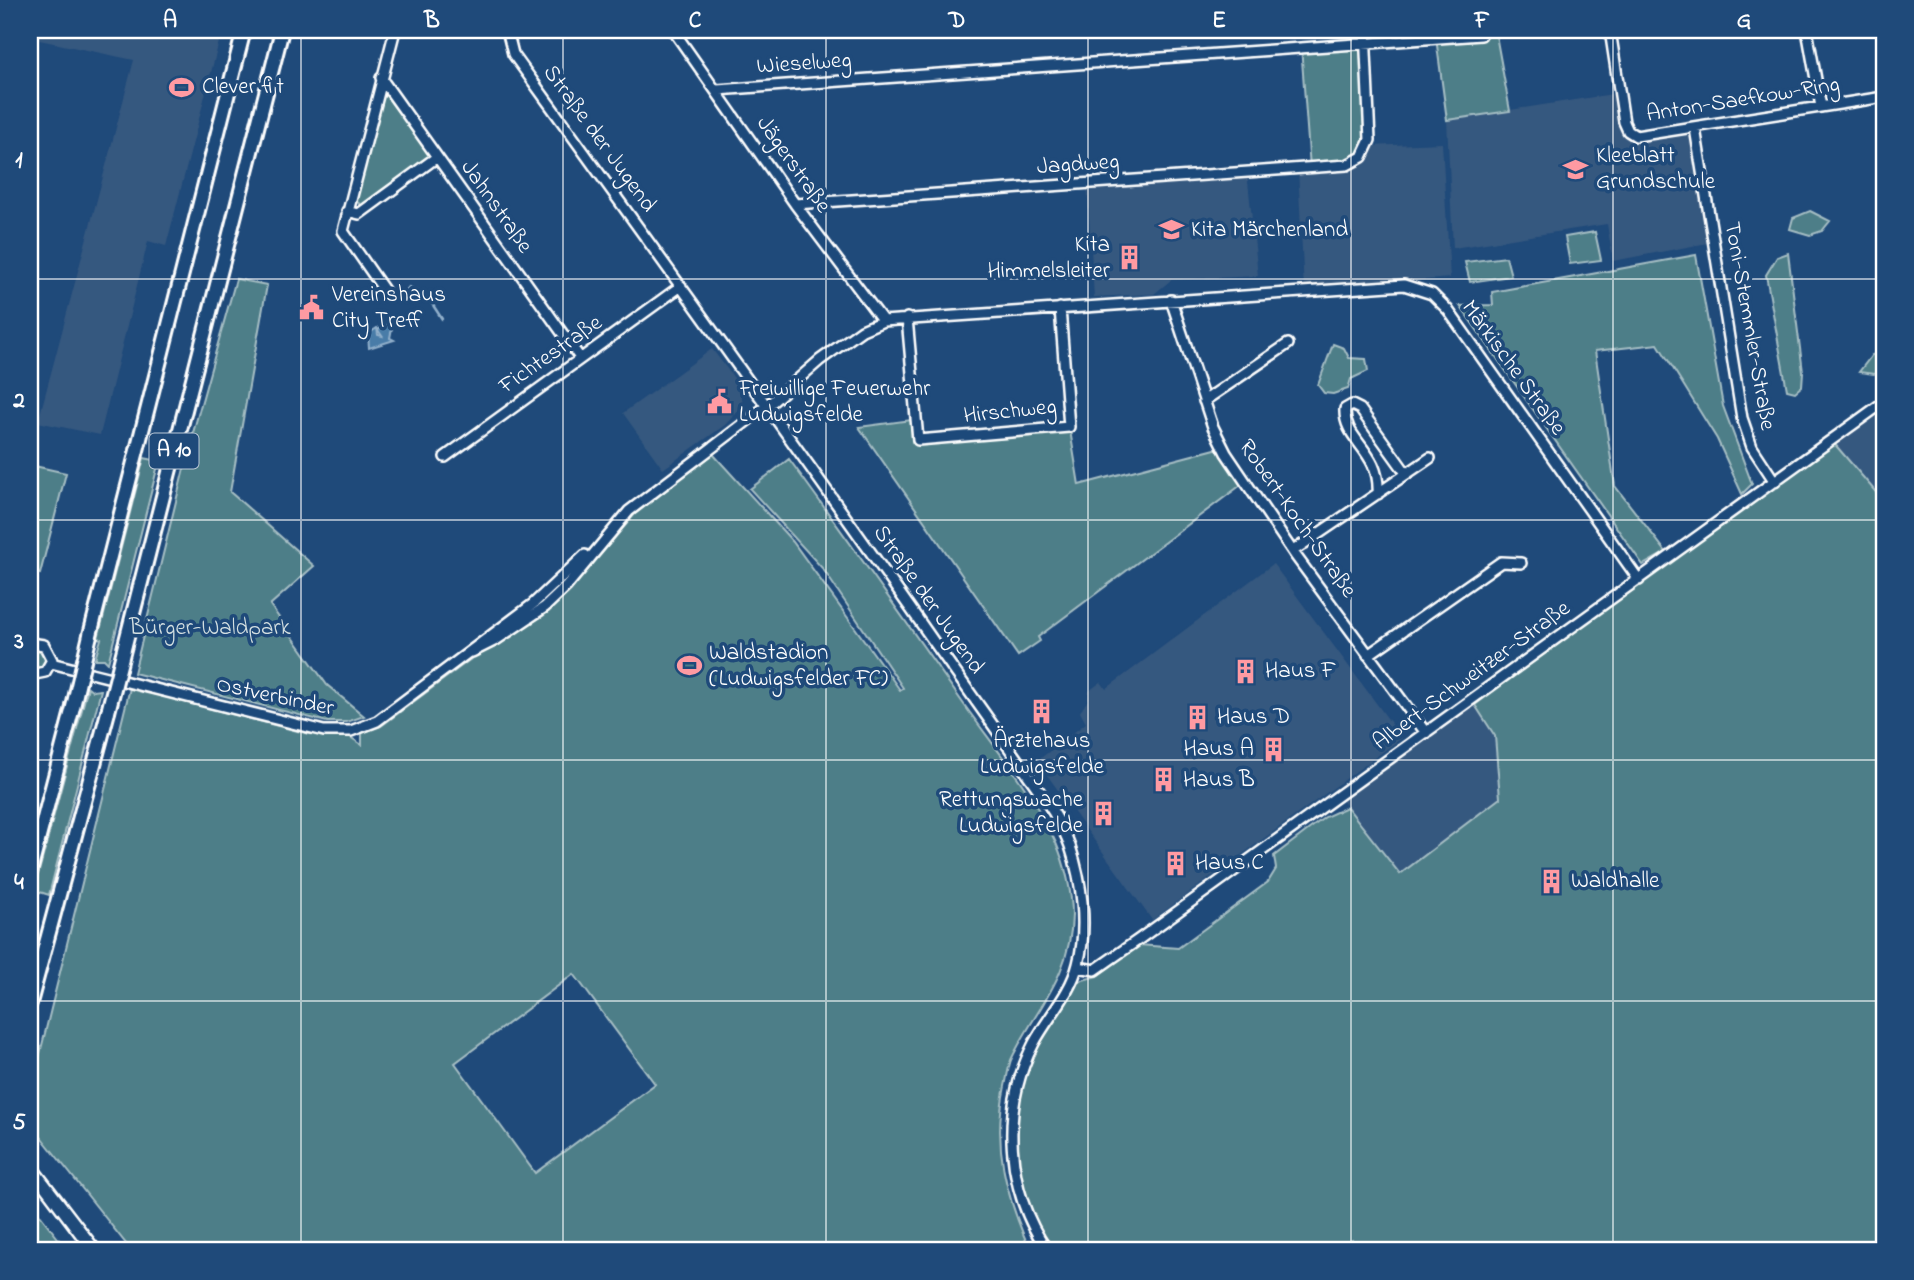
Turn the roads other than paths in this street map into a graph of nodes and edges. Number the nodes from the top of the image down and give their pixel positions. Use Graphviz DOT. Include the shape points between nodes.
graph roads {
  1 [pos="244,30"];
  2 [pos="282,30"];
  3 [pos="396,30"];
  4 [pos="508,30"];
  5 [pos="673,30"];
  6 [pos="1365,30"];
  7 [pos="1609,30"];
  8 [pos="1807,30"];
  9 [pos="1480,35"];
  10 [pos="1365,42"];
  11 [pos="380,78"];
  12 [pos="717,90"];
  13 [pos="1884,97"];
  14 [pos="1821,107"];
  15 [pos="1695,128"];
  16 [pos="437,157"];
  17 [pos="795,204"];
  18 [pos="347,211"];
  19 [pos="681,286"];
  20 [pos="384,290"];
  21 [pos="1171,300"];
  22 [pos="1060,308"];
  23 [pos="907,318"];
  24 [pos="883,321"];
  25 [pos="1288,344"];
  26 [pos="580,358"];
  27 [pos="1204,401"];
  28 [pos="1884,402"];
  29 [pos="765,406"];
  30 [pos="445,457"];
  31 [pos="1430,458"];
  32 [pos="1406,473"];
  33 [pos="1775,482"];
  34 [pos="1378,494"];
  35 [pos="1293,551"];
  36 [pos="1521,563"];
  37 [pos="1639,580"];
  38 [pos="30,643"];
  39 [pos="1368,655"];
  40 [pos="51,663"];
  41 [pos="30,676"];
  42 [pos="1426,733"];
  43 [pos="30,872"];
  44 [pos="1078,967"];
  45 [pos="30,1003"];
  46 [pos="1884,1242"];
  47 [pos="1046,1250"];
  48 [pos="1875,1250"];
  1 -- 43 [label="highway, A 10, bridge"];
  2 -- 45 [label="highway, A 10, bridge"];
  3 -- 11 [label="street"];
  4 -- 19 [label="street, Straße der Jugend" via="513,54"];
  5 -- 12 [label="street, Jägerstraße"];
  6 -- 10 [label="street"];
  7 -- 15 [label="street, Anton-Saefkow-Ring" via="1628,131 1643,136"];
  8 -- 14 [label="street"];
  9 -- 10 [label="street, Wieselweg"];
  10 -- 12 [label="street, Wieselweg"];
  10 -- 17 [label="street, Jagdweg" via="1369,146 1362,157 1347,165"];
  11 -- 16 [label="street, Jahnstraße"];
  11 -- 18 [label="street"];
  12 -- 17 [label="street, Jägerstraße"];
  13 -- 14 [label="street, Anton-Saefkow-Ring"];
  14 -- 15 [label="street, Anton-Saefkow-Ring"];
  15 -- 33 [label="street, Toni-Stemmler-Straße" via="1742,418 1759,462"];
  16 -- 18 [label="street" via="359,214"];
  16 -- 26 [label="street, Jahnstraße"];
  17 -- 24 [label="street, Jägerstraße"];
  18 -- 20 [label="street" via="344,236"];
  19 -- 26 [label="street, Fichtestraße"];
  19 -- 29 [label="street, Straße der Jugend"];
  21 -- 22 [label="street"];
  21 -- 27 [label="street, Robert-Koch-Straße"];
  21 -- 37 [label="street, Märkische Straße" via="1404,285 1432,294"];
  22 -- 23 [label="street"];
  22 -- 23 [label="street, Hirschweg" via="1069,427 918,440"];
  23 -- 24 [label="street"];
  24 -- 29 [label="street" via="830,353"];
  25 -- 27 [label="street"];
  26 -- 30 [label="street, Fichtestraße"];
  27 -- 35 [label="street, Robert-Koch-Straße" via="1226,453"];
  28 -- 33 [label="street, Albert-Schweitzer-Straße"];
  29 -- 40 [label="street, Ostverbinder" via="629,511 598,547 533,604 377,721 360,728 324,731"];
  29 -- 44 [label="street, Straße der Jugend" via="1058,820 1081,897"];
  31 -- 32 [label="street"];
  32 -- 34 [label="street"];
  32 -- 34 [label="street" via="1360,409 1352,405 1345,409 1344,421 1377,467"];
  33 -- 37 [label="street, Albert-Schweitzer-Straße"];
  34 -- 35 [label="street"];
  35 -- 39 [label="street, Robert-Koch-Straße"];
  36 -- 39 [label="street" via="1501,562"];
  37 -- 42 [label="street, Albert-Schweitzer-Straße"];
  38 -- 40 [label="street" via="47,647"];
  39 -- 42 [label="street, Robert-Koch-Straße"];
  40 -- 41 [label="street" via="43,674"];
  42 -- 44 [label="street, Albert-Schweitzer-Straße" via="1095,970"];
  44 -- 47 [label="street, Straße der Jugend" via="1029,1054 1013,1116 1012,1154 1020,1195"];
  46 -- 48 [label="street"];
}
